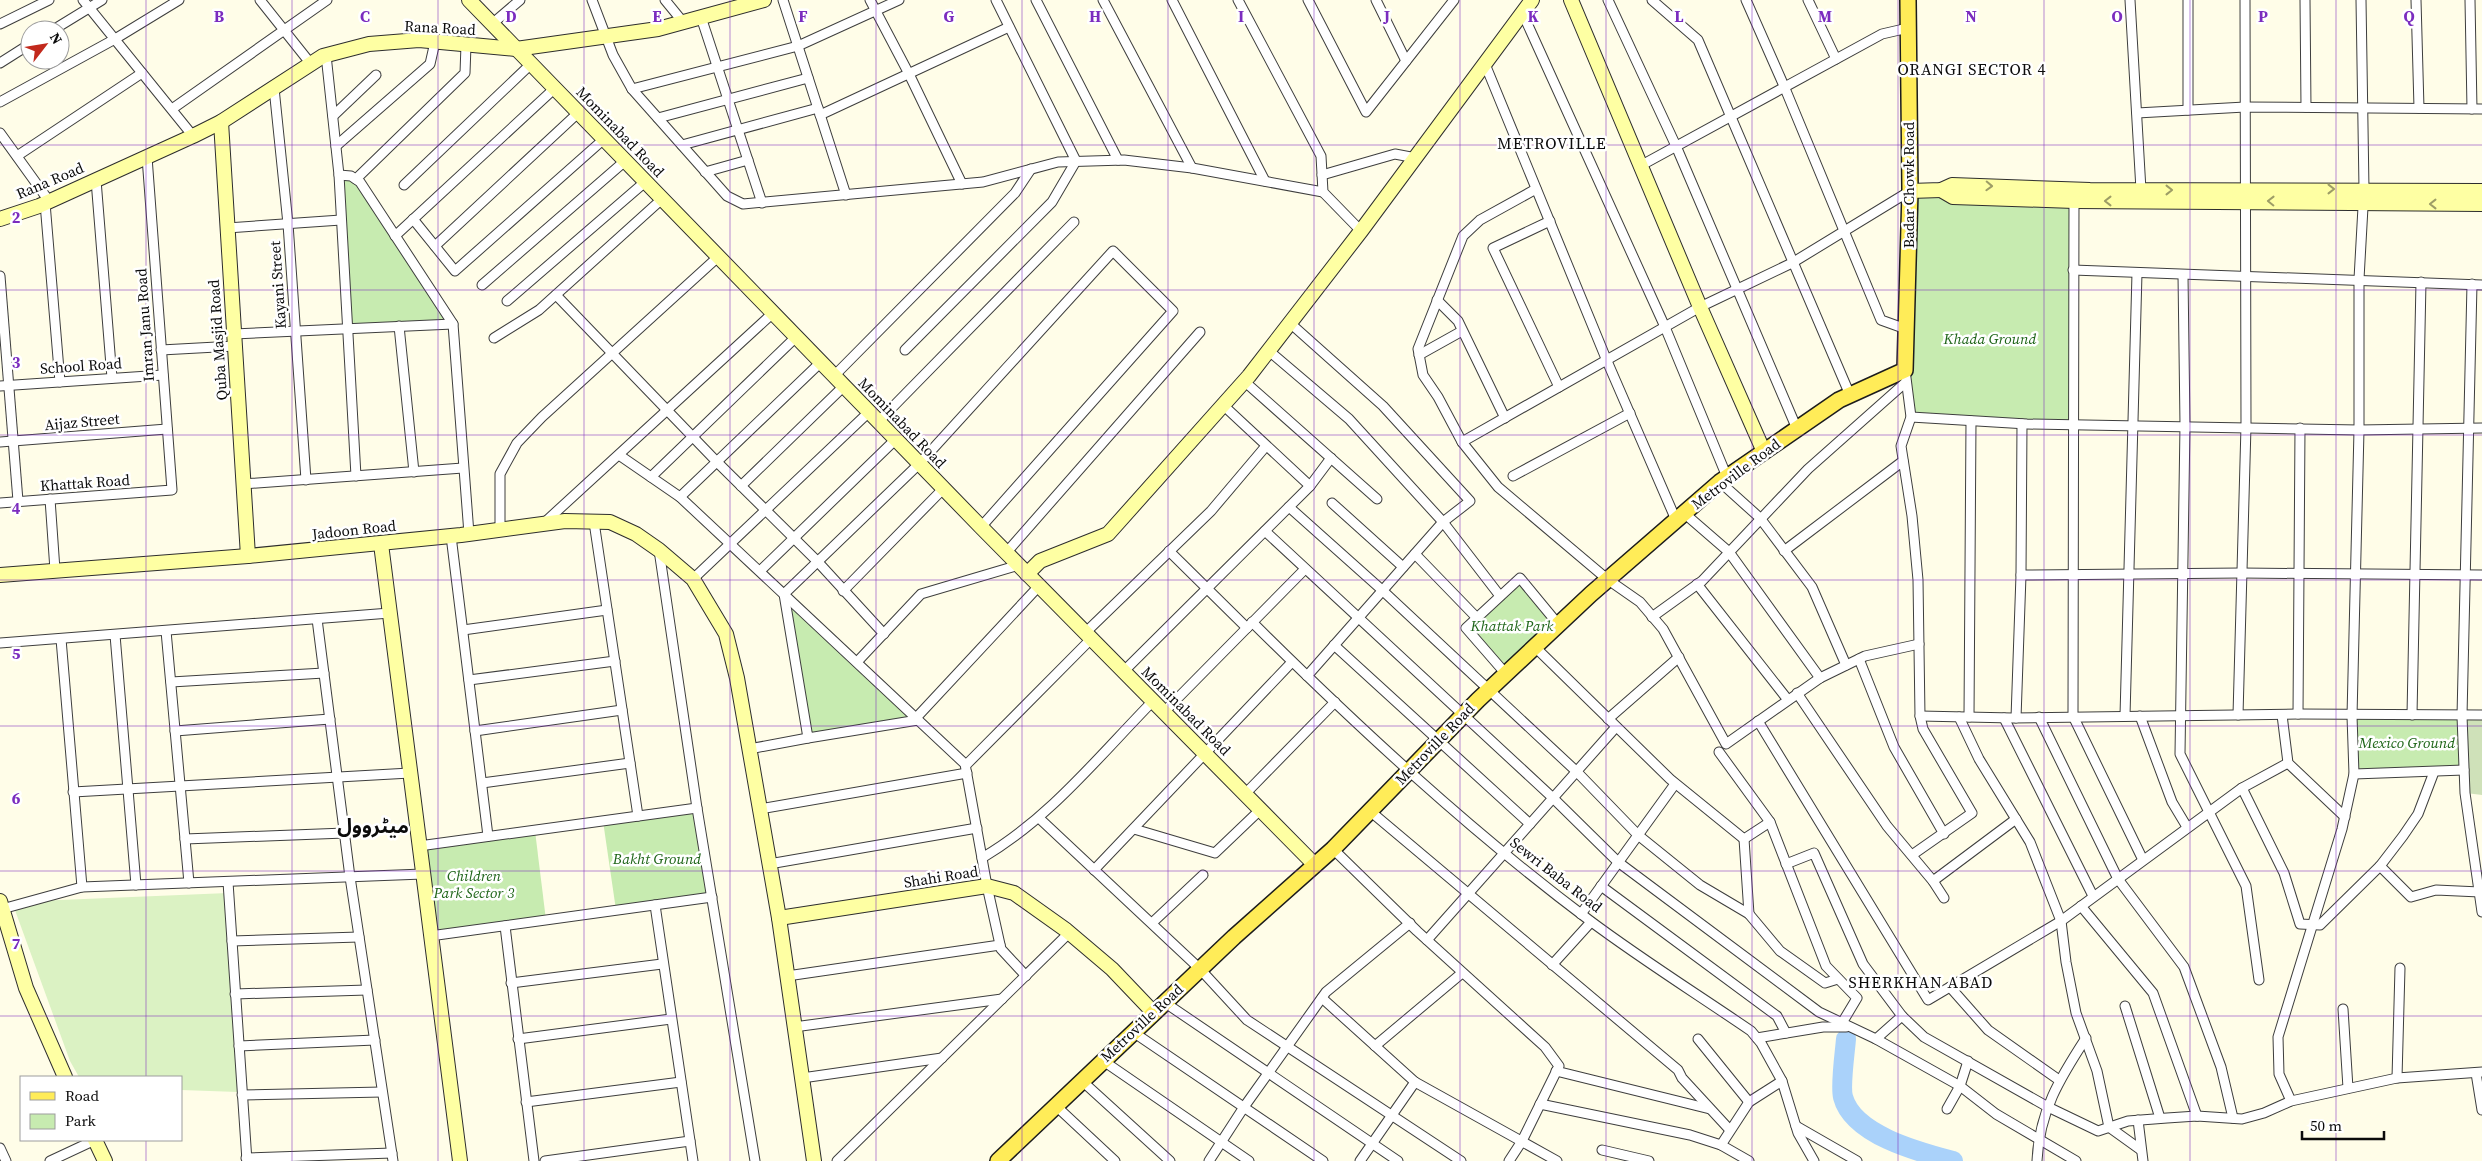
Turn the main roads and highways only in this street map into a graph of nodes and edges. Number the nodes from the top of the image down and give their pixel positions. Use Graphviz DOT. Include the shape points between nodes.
graph roads {
  1 [pos="1908,0"];
  2 [pos="1905,376"];
  3 [pos="998,1161"];
  1 -- 2 [label="main road, Badar Chowk Road" via="1910,191"];
  2 -- 3 [label="main road, Metroville Road" via="1850,395 1724,479 1680,516 1558,624 1462,716 1333,849 1200,968"];
}
